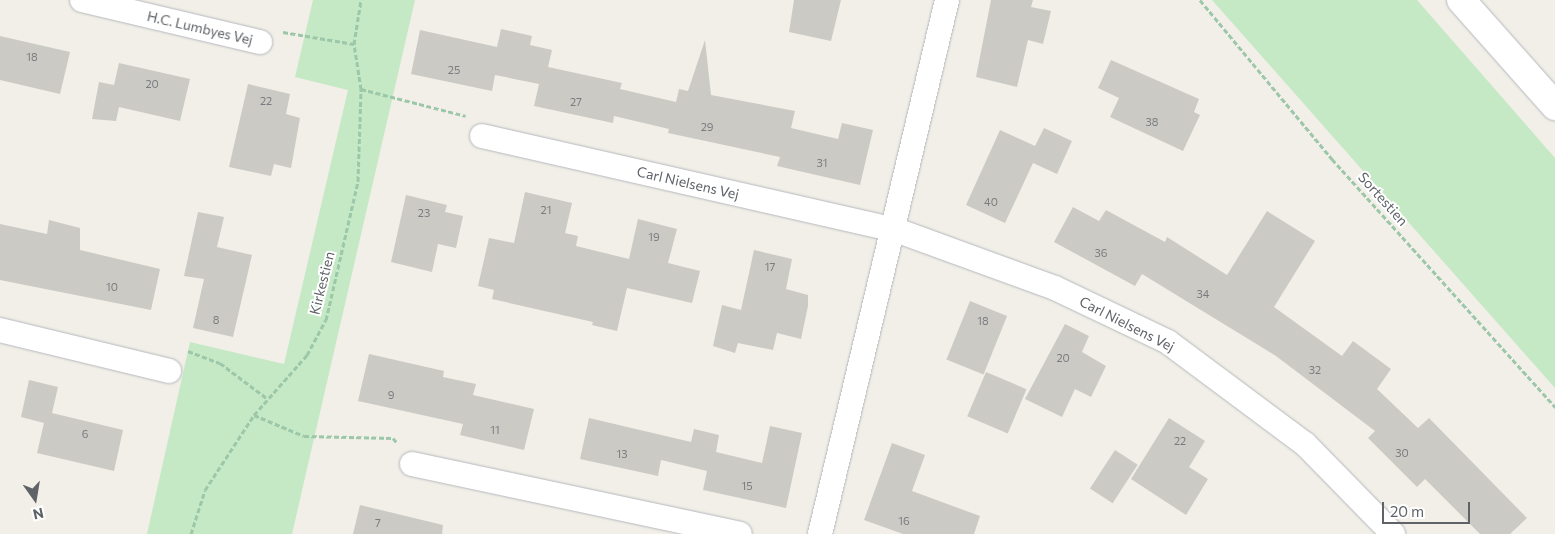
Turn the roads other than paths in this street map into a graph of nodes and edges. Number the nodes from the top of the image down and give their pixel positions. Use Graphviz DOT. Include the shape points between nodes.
graph roads {
  1 [pos="82,0"];
  2 [pos="947,0"];
  3 [pos="1461,0"];
  4 [pos="260,42"];
  5 [pos="1555,106"];
  6 [pos="482,136"];
  7 [pos="894,230"];
  8 [pos="0,330"];
  9 [pos="169,371"];
  10 [pos="412,464"];
  11 [pos="740,534"];
  12 [pos="820,534"];
  13 [pos="1393,534"];
  1 -- 4 [label="street, H.C. Lumbyes Vej"];
  2 -- 7 [label="street"];
  3 -- 5 [label="street"];
  6 -- 7 [label="street, Carl Nielsens Vej"];
  7 -- 12 [label="street"];
  7 -- 13 [label="street, Carl Nielsens Vej" via="1055,288 1168,342 1305,444"];
  8 -- 9 [label="street"];
  10 -- 11 [label="street"];
}
